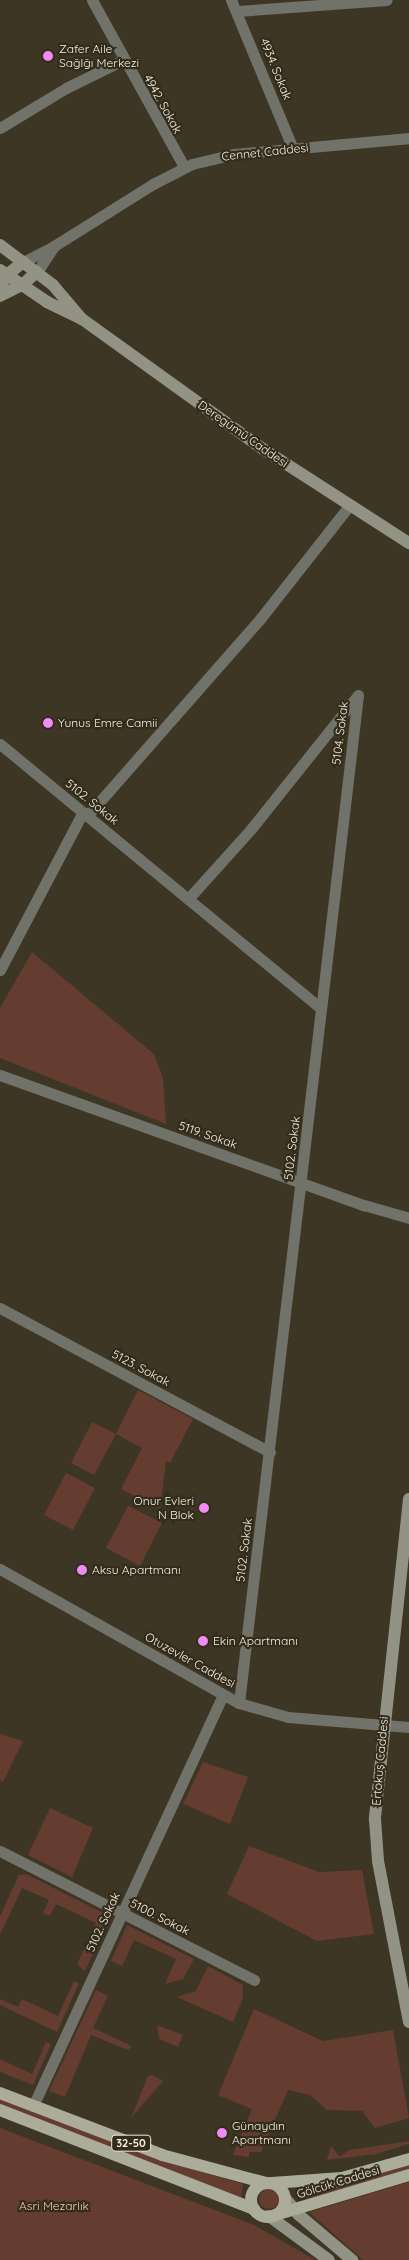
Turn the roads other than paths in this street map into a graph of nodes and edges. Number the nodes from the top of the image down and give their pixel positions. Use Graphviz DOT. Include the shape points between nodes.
graph roads {
  1 [pos="92,0"];
  2 [pos="231,0"];
  3 [pos="387,0"];
  4 [pos="237,11"];
  5 [pos="124,60"];
  6 [pos="0,128"];
  7 [pos="409,138"];
  8 [pos="294,148"];
  9 [pos="184,167"];
  10 [pos="0,245"];
  11 [pos="54,246"];
  12 [pos="23,262"];
  13 [pos="4,272"];
  14 [pos="37,272"];
  15 [pos="22,285"];
  16 [pos="0,287"];
  17 [pos="0,296"];
  18 [pos="82,319"];
  19 [pos="349,506"];
  20 [pos="409,543"];
  21 [pos="0,744"];
  22 [pos="85,814"];
  23 [pos="188,899"];
  24 [pos="0,970"];
  25 [pos="321,1009"];
  26 [pos="0,1075"];
  27 [pos="302,1183"];
  28 [pos="409,1218"];
  29 [pos="0,1308"];
  30 [pos="270,1452"];
  31 [pos="409,1499"];
  32 [pos="0,1569"];
  33 [pos="223,1695"];
  34 [pos="239,1703"];
  35 [pos="383,1726"];
  36 [pos="409,1727"];
  37 [pos="0,1851"];
  38 [pos="122,1913"];
  39 [pos="254,1980"];
  40 [pos="409,2022"];
  41 [pos="0,2093"];
  42 [pos="33,2106"];
  43 [pos="0,2110"];
  44 [pos="409,2159"];
  45 [pos="409,2175"];
  46 [pos="269,2183"];
  47 [pos="285,2198"];
  48 [pos="254,2209"];
  49 [pos="293,2210"];
  50 [pos="272,2216"];
  51 [pos="329,2260"];
  52 [pos="352,2260"];
  1 -- 5 [label="street, 4942. Sokak"];
  2 -- 4 [label="street, 4934. Sokak"];
  3 -- 4 [label="street"];
  4 -- 8 [label="street, 4934. Sokak"];
  5 -- 6 [label="street" via="66,88"];
  5 -- 9 [label="street, 4942. Sokak"];
  7 -- 8 [label="street, Cennet Caddesi"];
  8 -- 9 [label="street, Cennet Caddesi" via="234,154"];
  9 -- 11 [label="street, Cennet Caddesi"];
  10 -- 12 [label="main road, Deregümü Caddesi"];
  11 -- 12 [label="street, Cennet Caddesi"];
  11 -- 14 [label="street, Cennet Caddesi"];
  12 -- 13 [label="main road, Cennet Caddesi"];
  12 -- 14 [label="main road, Deregümü Caddesi"];
  13 -- 15 [label="main road, Deregümü Caddesi"];
  13 -- 16 [label="main road, Cennet Caddesi"];
  14 -- 15 [label="main road, Cennet Caddesi"];
  14 -- 18 [label="main road, Deregümü Caddesi"];
  15 -- 17 [label="main road, Cennet Caddesi"];
  15 -- 18 [label="main road, Deregümü Caddesi"];
  18 -- 19 [label="main road, Deregümü Caddesi" via="263,450"];
  19 -- 20 [label="main road, Deregümü Caddesi"];
  19 -- 22 [label="street" via="260,619"];
  21 -- 22 [label="street, 5102. Sokak"];
  22 -- 23 [label="street, 5102. Sokak"];
  22 -- 24 [label="street"];
  23 -- 25 [label="street, 5102. Sokak"];
  23 -- 25 [label="street, 5104. Sokak" via="251,829 358,695"];
  25 -- 27 [label="street, 5102. Sokak"];
  26 -- 27 [label="street, 5119. Sokak"];
  27 -- 28 [label="street, 5119. Sokak"];
  27 -- 30 [label="street, 5102. Sokak"];
  29 -- 30 [label="street, 5123. Sokak"];
  30 -- 34 [label="street, 5102. Sokak"];
  31 -- 35 [label="main road, Ertokuş Caddesi"];
  32 -- 33 [label="street, Otuzevler Caddesi"];
  33 -- 34 [label="street, Otuzevler Caddesi"];
  33 -- 38 [label="street, 5102. Sokak"];
  34 -- 35 [label="street, Otuzevler Caddesi" via="288,1716"];
  35 -- 36 [label="street, Otuzevler Caddesi"];
  35 -- 40 [label="main road, Ertokuş Caddesi" via="376,1840"];
  37 -- 38 [label="street, 5100. Sokak"];
  38 -- 39 [label="street, 5100. Sokak"];
  38 -- 42 [label="street, 5102. Sokak"];
  41 -- 42 [label="main road, 32-50"];
  42 -- 46 [label="main road, 32-50" via="183,2162"];
  43 -- 48 [label="main road, 32-50"];
  44 -- 46 [label="main road, Gölcük Caddesi" via="342,2178"];
  45 -- 49 [label="main road, Gölcük Caddesi"];
  46 -- 47 [label="main road" via="281,2188"];
  46 -- 48 [label="main road" via="253,2192"];
  47 -- 49 [label="main road"];
  47 -- 50 [label="main road" via="283,2208"];
  48 -- 50 [label="main road"];
  49 -- 50 [label="main road, Gölcük Caddesi"];
  49 -- 52 [label="main road"];
  50 -- 51 [label="main road"];
}
